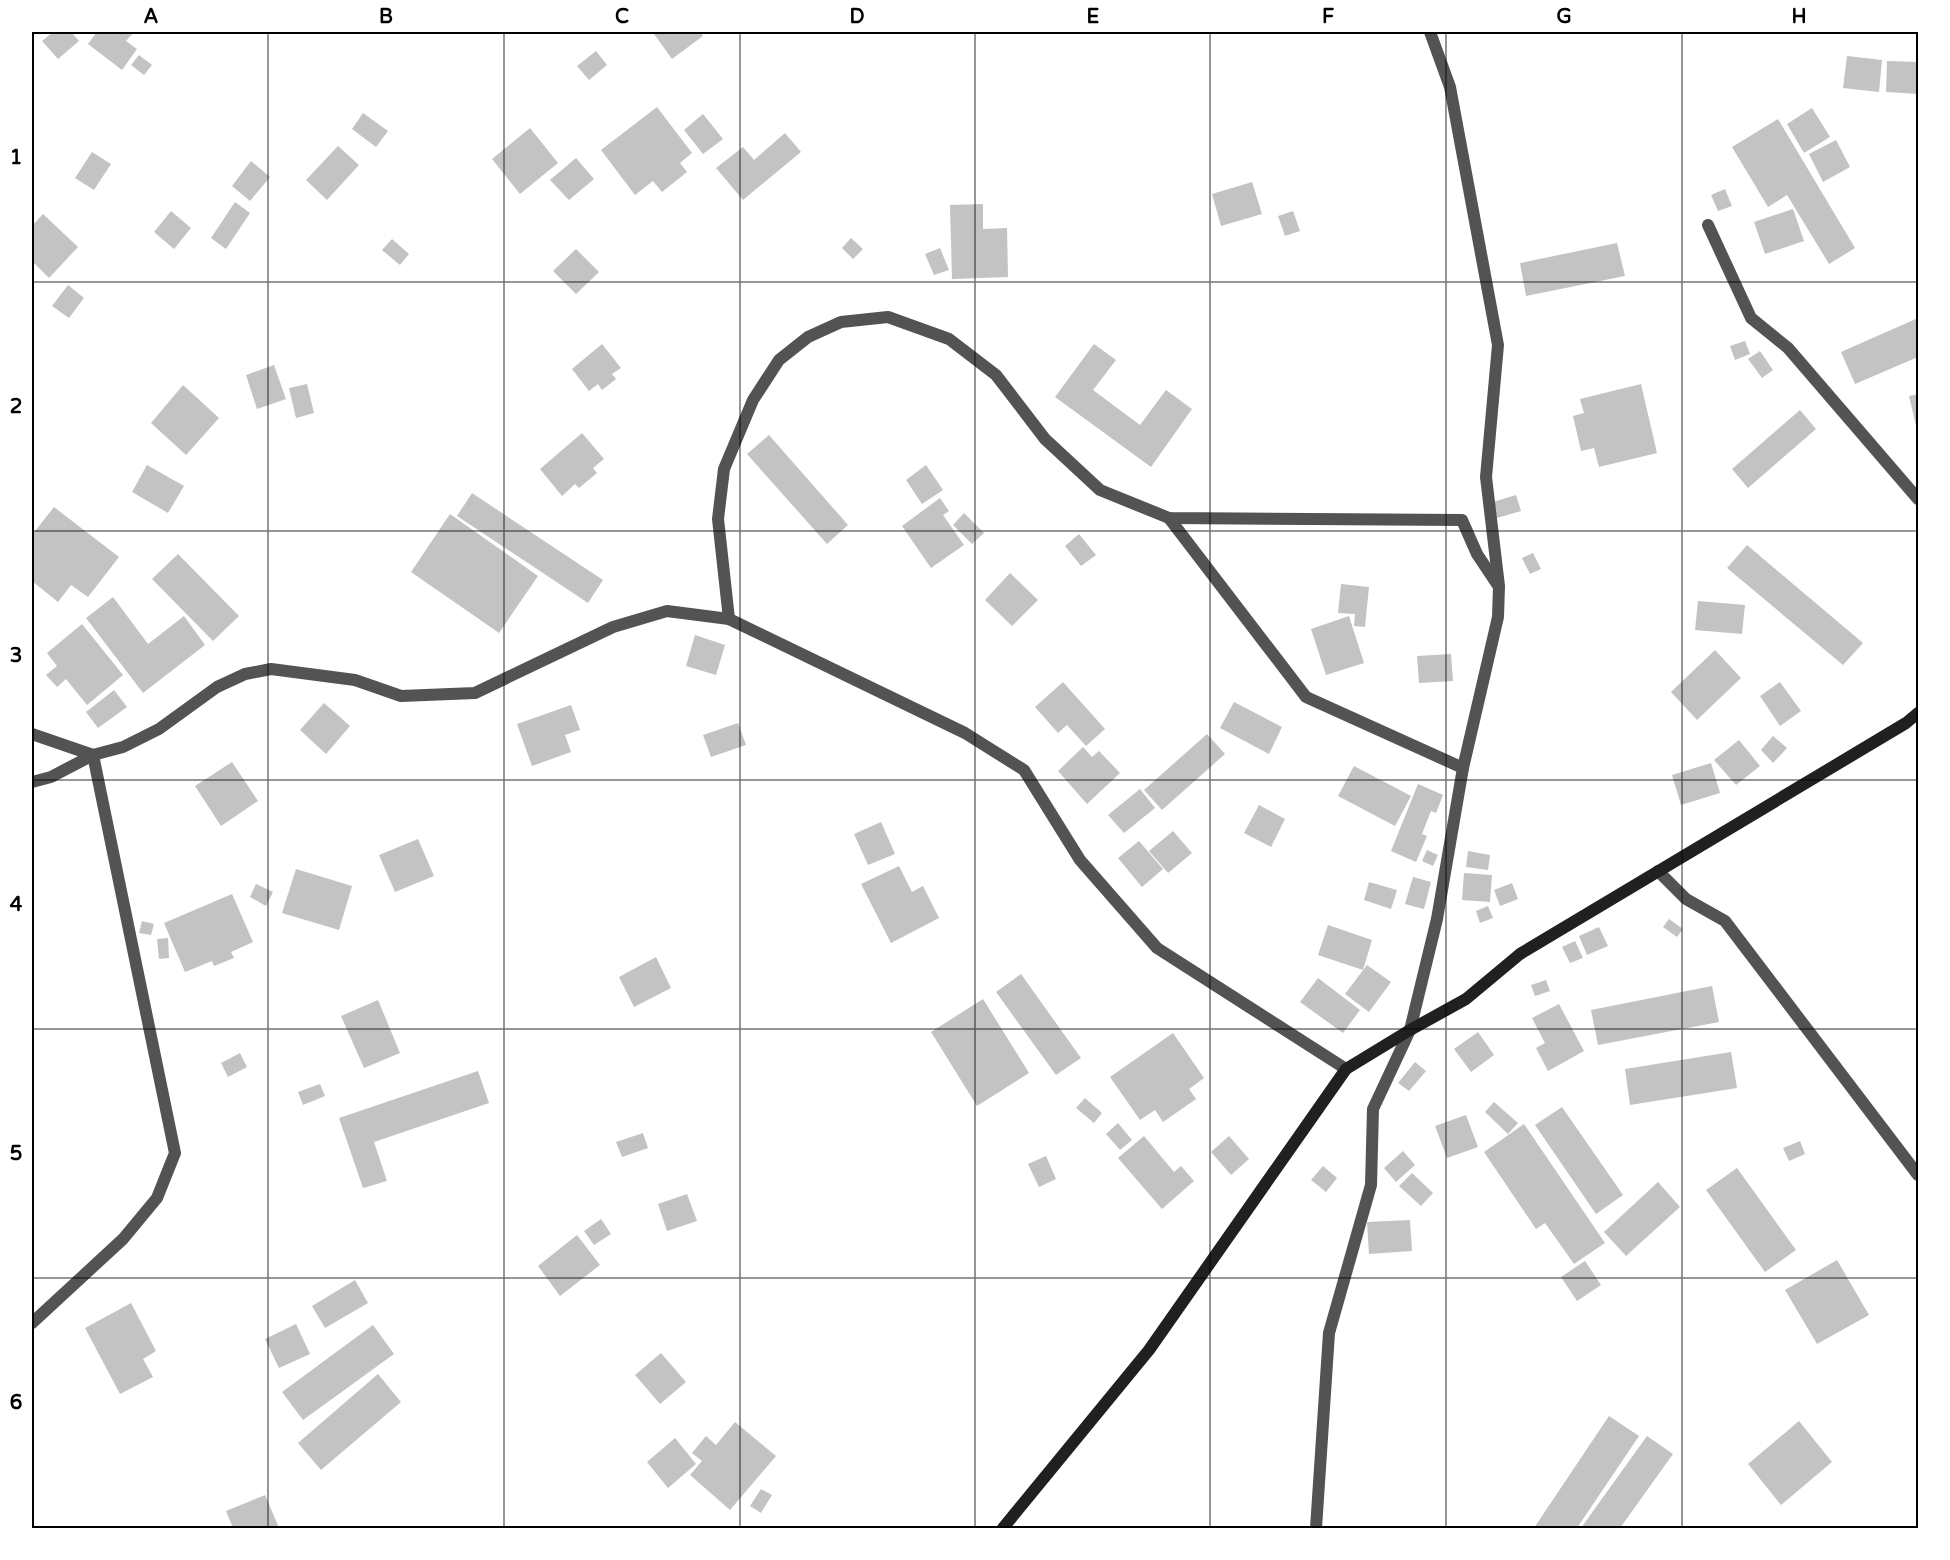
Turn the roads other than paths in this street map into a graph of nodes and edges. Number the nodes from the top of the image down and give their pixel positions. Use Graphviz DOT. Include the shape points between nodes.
graph roads {
  1 [pos="1430,32"];
  2 [pos="1708,225"];
  3 [pos="1918,499"];
  4 [pos="1169,518"];
  5 [pos="1499,586"];
  6 [pos="729,619"];
  7 [pos="1918,713"];
  8 [pos="32,734"];
  9 [pos="93,755"];
  10 [pos="1462,768"];
  11 [pos="32,782"];
  12 [pos="1658,871"];
  13 [pos="1410,1030"];
  14 [pos="1346,1070"];
  15 [pos="1918,1176"];
  16 [pos="32,1323"];
  17 [pos="1003,1528"];
  18 [pos="1316,1528"];
  1 -- 5 [label="street" via="1450,87 1498,345 1486,477"];
  2 -- 3 [label="street" via="1751,318 1788,348"];
  4 -- 5 [label="street" via="1462,520 1477,554"];
  4 -- 6 [label="street" via="1100,490 1045,439 996,375 949,339 888,317 841,322 808,338 779,360 753,400 724,469 718,519"];
  4 -- 10 [label="street" via="1306,697"];
  5 -- 10 [label="street" via="1498,617"];
  6 -- 9 [label="street" via="666,611 613,627 475,693 401,696 356,680 271,669 245,674 217,687 159,729 123,747"];
  6 -- 14 [label="street" via="965,733 1024,771 1080,860 1157,948"];
  7 -- 12 [label="main road"];
  8 -- 9 [label="street"];
  9 -- 11 [label="street" via="51,777"];
  9 -- 16 [label="street" via="175,1153 158,1198 123,1239"];
  10 -- 13 [label="street" via="1437,919"];
  12 -- 13 [label="main road" via="1520,954 1466,999"];
  12 -- 15 [label="street" via="1686,899 1725,921"];
  13 -- 14 [label="main road"];
  13 -- 18 [label="street" via="1373,1109 1371,1185 1329,1333"];
  14 -- 17 [label="main road" via="1149,1350"];
}
